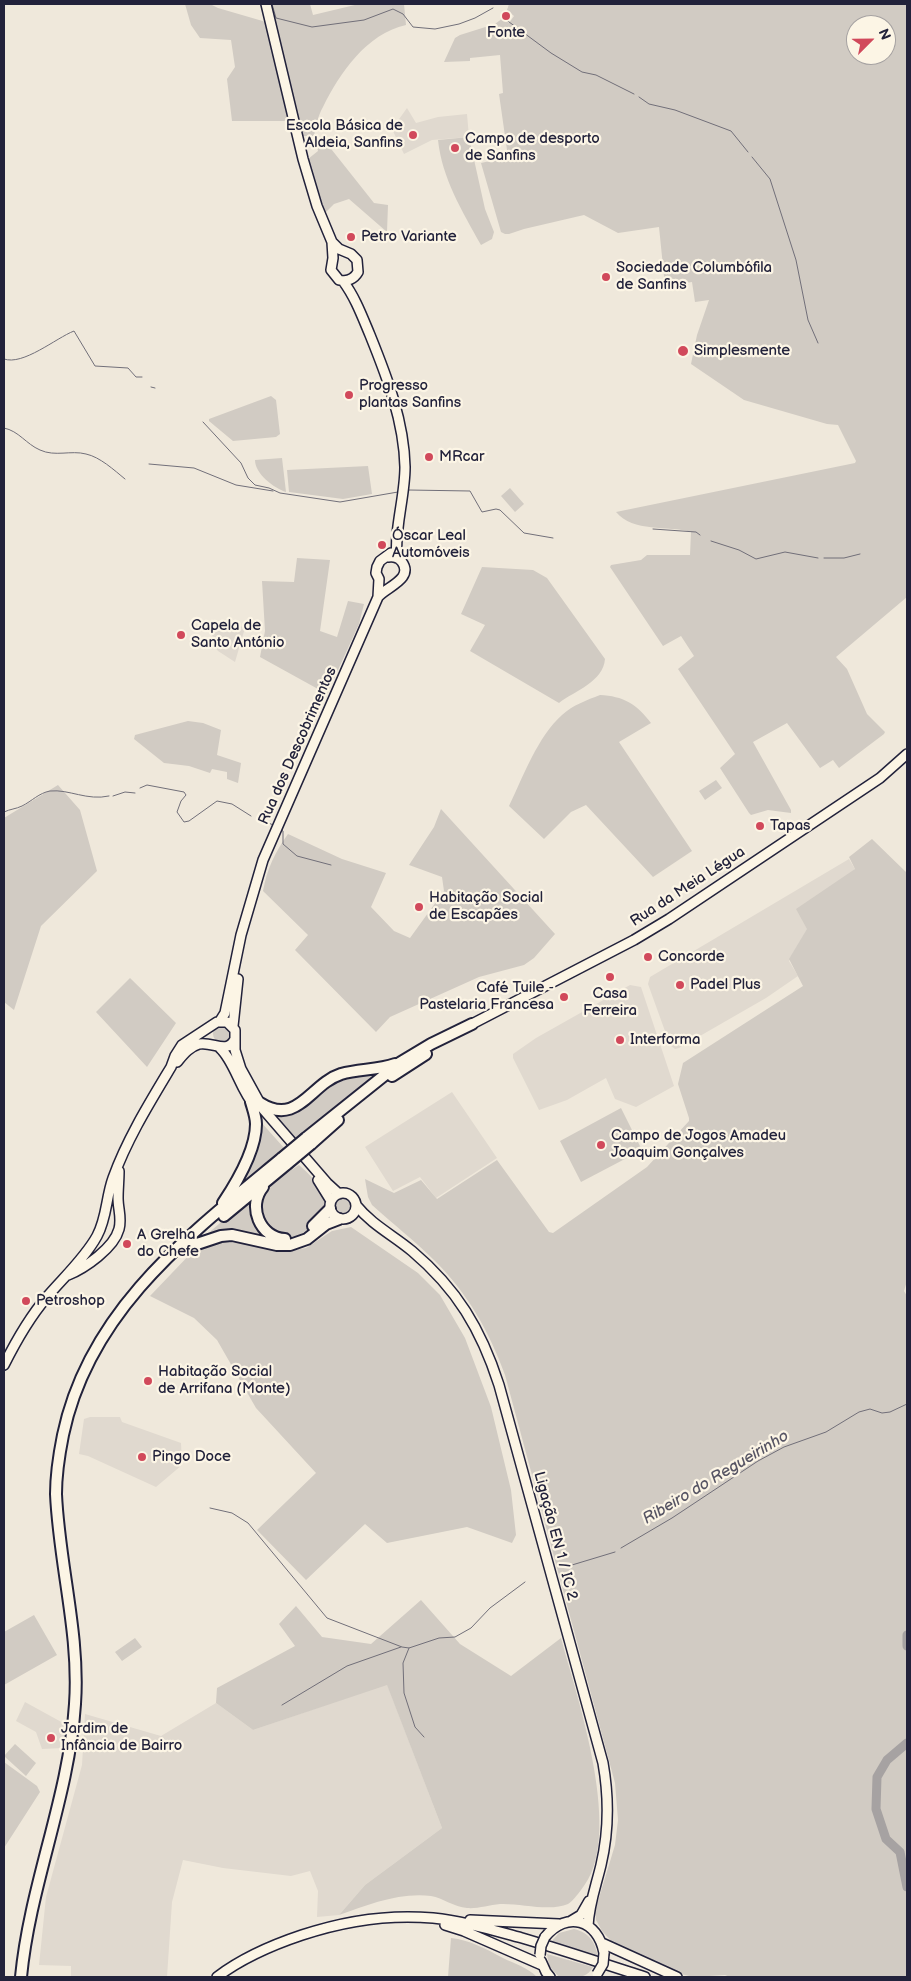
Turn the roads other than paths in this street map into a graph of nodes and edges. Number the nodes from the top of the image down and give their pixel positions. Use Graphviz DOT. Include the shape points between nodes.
graph roads {
  1 [pos="266,4"];
  2 [pos="332,242"];
  3 [pos="343,252"];
  4 [pos="333,258"];
  5 [pos="348,280"];
  6 [pos="393,557"];
  7 [pos="379,579"];
  8 [pos="393,585"];
  9 [pos="378,597"];
  10 [pos="907,754"];
  11 [pos="249,908"];
  12 [pos="220,1021"];
  13 [pos="472,1024"];
  14 [pos="233,1026"];
  15 [pos="212,1027"];
  16 [pos="235,1039"];
  17 [pos="218,1047"];
  18 [pos="401,1062"];
  19 [pos="171,1067"];
  20 [pos="255,1102"];
  21 [pos="308,1141"];
  22 [pos="284,1161"];
  23 [pos="118,1168"];
  24 [pos="274,1175"];
  25 [pos="339,1194"];
  26 [pos="330,1205"];
  27 [pos="356,1205"];
  28 [pos="216,1213"];
  29 [pos="105,1216"];
  30 [pos="121,1218"];
  31 [pos="342,1219"];
  32 [pos="375,1225"];
  33 [pos="98,1235"];
  34 [pos="114,1242"];
  35 [pos="188,1247"];
  36 [pos="68,1276"];
  37 [pos="136,1295"];
  38 [pos="4,1365"];
  39 [pos="592,1897"];
  40 [pos="571,1921"];
  41 [pos="447,1923"];
  42 [pos="559,1924"];
  43 [pos="588,1926"];
  44 [pos="602,1943"];
  45 [pos="542,1965"];
  46 [pos="596,1976"];
  47 [pos="23,1977"];
  48 [pos="217,1977"];
  49 [pos="222,1977"];
  50 [pos="550,1977"];
  51 [pos="637,1977"];
  52 [pos="645,1977"];
  53 [pos="677,1977"];
  1 -- 2 [label="main road, Rua dos Descobrimentos" via="316,206"];
  2 -- 3 [label="main road, Rua dos Descobrimentos"];
  2 -- 4 [label="main road, Rua dos Descobrimentos"];
  3 -- 4 [label="main road"];
  3 -- 5 [label="main road, Rua dos Descobrimentos" via="351,254 359,264 358,272"];
  4 -- 5 [label="main road, Rua dos Descobrimentos" via="332,273"];
  5 -- 6 [label="main road, Rua dos Descobrimentos" via="390,385 402,436 404,488"];
  6 -- 7 [label="main road, Rua dos Descobrimentos" via="380,561 376,573"];
  6 -- 8 [label="main road, Rua dos Descobrimentos" via="402,562 405,572"];
  7 -- 8 [label="main road" via="386,585"];
  7 -- 9 [label="main road, Rua dos Descobrimentos"];
  8 -- 9 [label="main road, Rua dos Descobrimentos"];
  9 -- 11 [label="main road, Rua dos Descobrimentos" via="263,860"];
  10 -- 13 [label="main road, Rua da Meia Légua" via="880,778 669,919"];
  11 -- 12 [label="main road, Rua dos Descobrimentos" via="225,1013"];
  11 -- 14 [label="main road, Rua dos Descobrimentos"];
  12 -- 14 [label="main road"];
  12 -- 15 [label="main road"];
  13 -- 18 [label="highway, Rua da Meia Légua"];
  13 -- 21 [label="highway, Rua da Meia Légua" via="392,1076"];
  14 -- 16 [label="main road"];
  15 -- 17 [label="main road" via="210,1039"];
  15 -- 19 [label="main road" via="182,1045"];
  16 -- 17 [label="main road" via="230,1045"];
  16 -- 20 [label="main road" via="241,1069"];
  17 -- 19 [label="main road" via="209,1044 194,1046"];
  17 -- 20 [label="main road" via="227,1054 238,1079"];
  18 -- 20 [label="highway" via="341,1074 283,1111"];
  18 -- 21 [label="highway, Rua da Meia Légua"];
  19 -- 23 [label="main road" via="131,1136"];
  20 -- 25 [label="main road"];
  20 -- 26 [label="main road" via="322,1186"];
  20 -- 28 [label="highway" via="256,1125 252,1146 242,1172"];
  21 -- 22 [label="highway, bridge"];
  22 -- 24 [label="highway"];
  22 -- 28 [label="highway"];
  23 -- 29 [label="main road"];
  23 -- 30 [label="main road"];
  24 -- 26 [label="highway" via="259,1192 256,1202 259,1221 272,1236 296,1238 312,1228"];
  24 -- 35 [label="highway"];
  25 -- 26 [label="main road"];
  25 -- 27 [label="main road" via="350,1195"];
  26 -- 31 [label="main road" via="333,1215"];
  27 -- 31 [label="main road" via="353,1216"];
  27 -- 32 [label="main road, Ligação EN 1 / IC 2"];
  28 -- 37 [label="highway" via="170,1254"];
  29 -- 30 [label="main road" via="116,1212"];
  29 -- 33 [label="main road"];
  30 -- 34 [label="main road"];
  31 -- 32 [label="main road, Ligação EN 1 / IC 2"];
  31 -- 35 [label="highway" via="326,1224 300,1243 290,1245 232,1235"];
  32 -- 39 [label="main road, Ligação EN 1 / IC 2" via="434,1270 460,1300 489,1354 603,1763 608,1803 607,1830"];
  33 -- 34 [label="main road" via="102,1243"];
  33 -- 36 [label="main road"];
  34 -- 36 [label="main road"];
  35 -- 37 [label="highway"];
  36 -- 38 [label="main road" via="31,1316"];
  37 -- 47 [label="highway" via="123,1309 90,1364 78,1392 62,1453 61,1518 74,1619 79,1701 73,1758 32,1922"];
  39 -- 40 [label="main road, Ligação EN 1 / IC 2" via="581,1915"];
  39 -- 43 [label="main road, Ligação EN 1 / IC 2"];
  40 -- 42 [label="main road"];
  40 -- 43 [label="main road"];
  41 -- 42 [label="main road"];
  41 -- 45 [label="main road"];
  41 -- 48 [label="main road" via="394,1917 319,1930 252,1955"];
  41 -- 49 [label="main road" via="364,1924 320,1933 254,1957"];
  41 -- 51 [label="main road" via="479,1929"];
  41 -- 52 [label="main road" via="480,1926"];
  42 -- 45 [label="main road, bridge" via="545,1936 540,1955"];
  43 -- 44 [label="main road"];
  44 -- 46 [label="main road, bridge" via="603,1964"];
  44 -- 53 [label="main road"];
  45 -- 50 [label="main road"];
}
